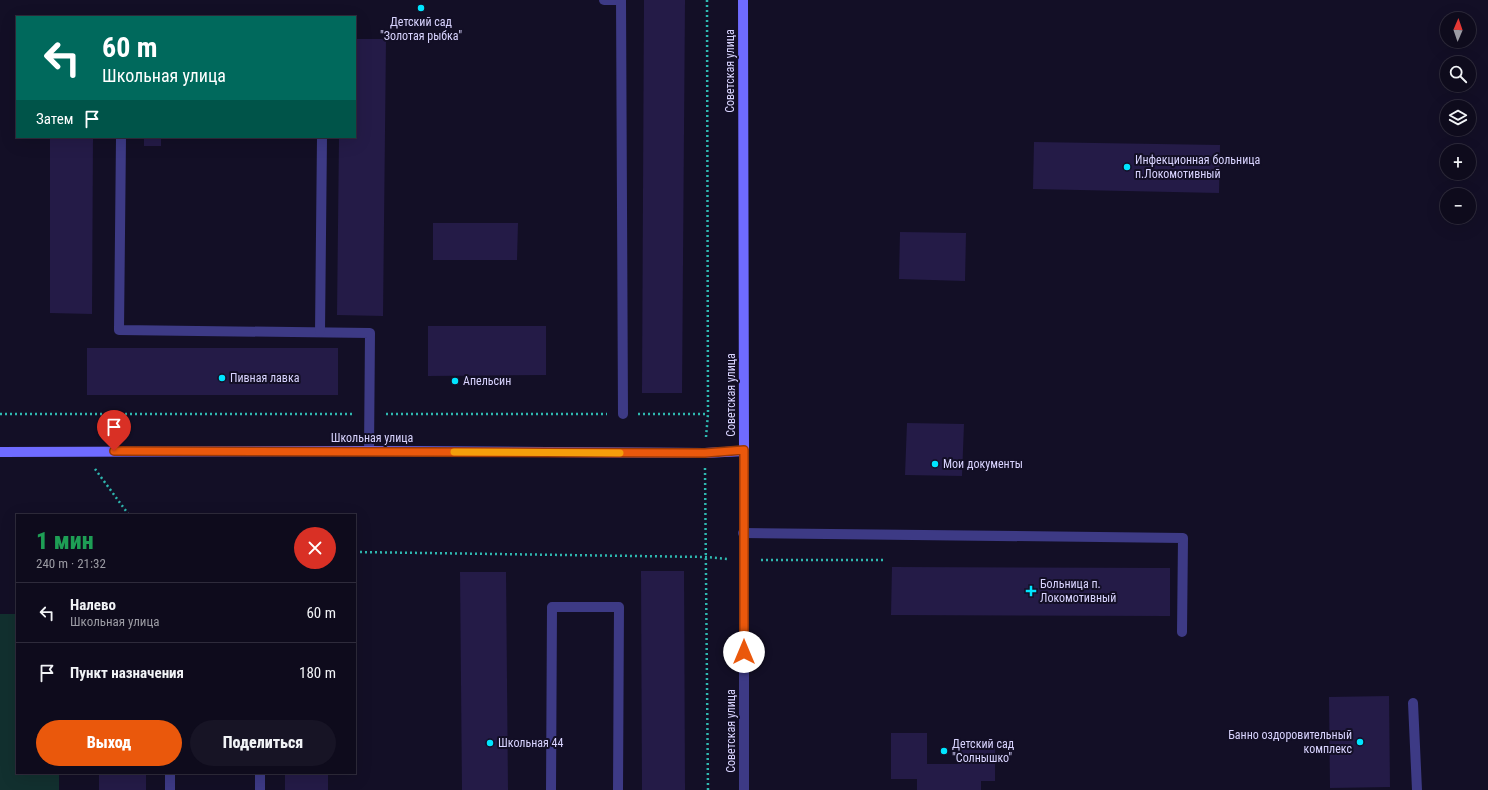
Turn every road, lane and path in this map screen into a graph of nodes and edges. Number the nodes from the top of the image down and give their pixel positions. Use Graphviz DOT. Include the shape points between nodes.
graph roads {
  1 [pos="604,0"];
  2 [pos="621,0"];
  3 [pos="707,0"];
  4 [pos="743,0"];
  5 [pos="121,138"];
  6 [pos="322,138"];
  7 [pos="320,332"];
  8 [pos="623,414"];
  9 [pos="744,450"];
  10 [pos="82,451"];
  11 [pos="369,451"];
  12 [pos="0,452"];
  13 [pos="705,453"];
  14 [pos="128,514"];
  15 [pos="743,533"];
  16 [pos="356,552"];
  17 [pos="706,557"];
  18 [pos="743,560"];
  19 [pos="886,560"];
  20 [pos="1182,632"];
  21 [pos="1413,703"];
  22 [pos="170,774"];
  23 [pos="260,774"];
  24 [pos="170,790"];
  25 [pos="260,790"];
  26 [pos="551,790"];
  27 [pos="618,790"];
  28 [pos="708,790"];
  29 [pos="744,790"];
  30 [pos="1417,790"];
  1 -- 2 [label="street"];
  2 -- 8 [label="street"];
  3 -- 13 [label="path" via="708,414"];
  4 -- 9 [label="street, Советская улица"];
  5 -- 7 [label="street" via="119,330"];
  6 -- 7 [label="street"];
  7 -- 11 [label="street" via="370,333"];
  9 -- 13 [label="street, Школьная улица"];
  9 -- 15 [label="street, Советская улица"];
  10 -- 11 [label="street, Школьная улица"];
  10 -- 12 [label="street, Школьная улица"];
  10 -- 14 [label="path"];
  11 -- 13 [label="street, Школьная улица"];
  13 -- 17 [label="path"];
  15 -- 18 [label="street, Советская улица"];
  15 -- 20 [label="street" via="1183,538"];
  16 -- 17 [label="path"];
  17 -- 18 [label="path"];
  17 -- 28 [label="path"];
  18 -- 19 [label="path"];
  18 -- 29 [label="street, Советская улица"];
  21 -- 30 [label="street"];
  22 -- 24 [label="street"];
  23 -- 25 [label="street"];
  26 -- 27 [label="street" via="552,606 619,607"];
}
